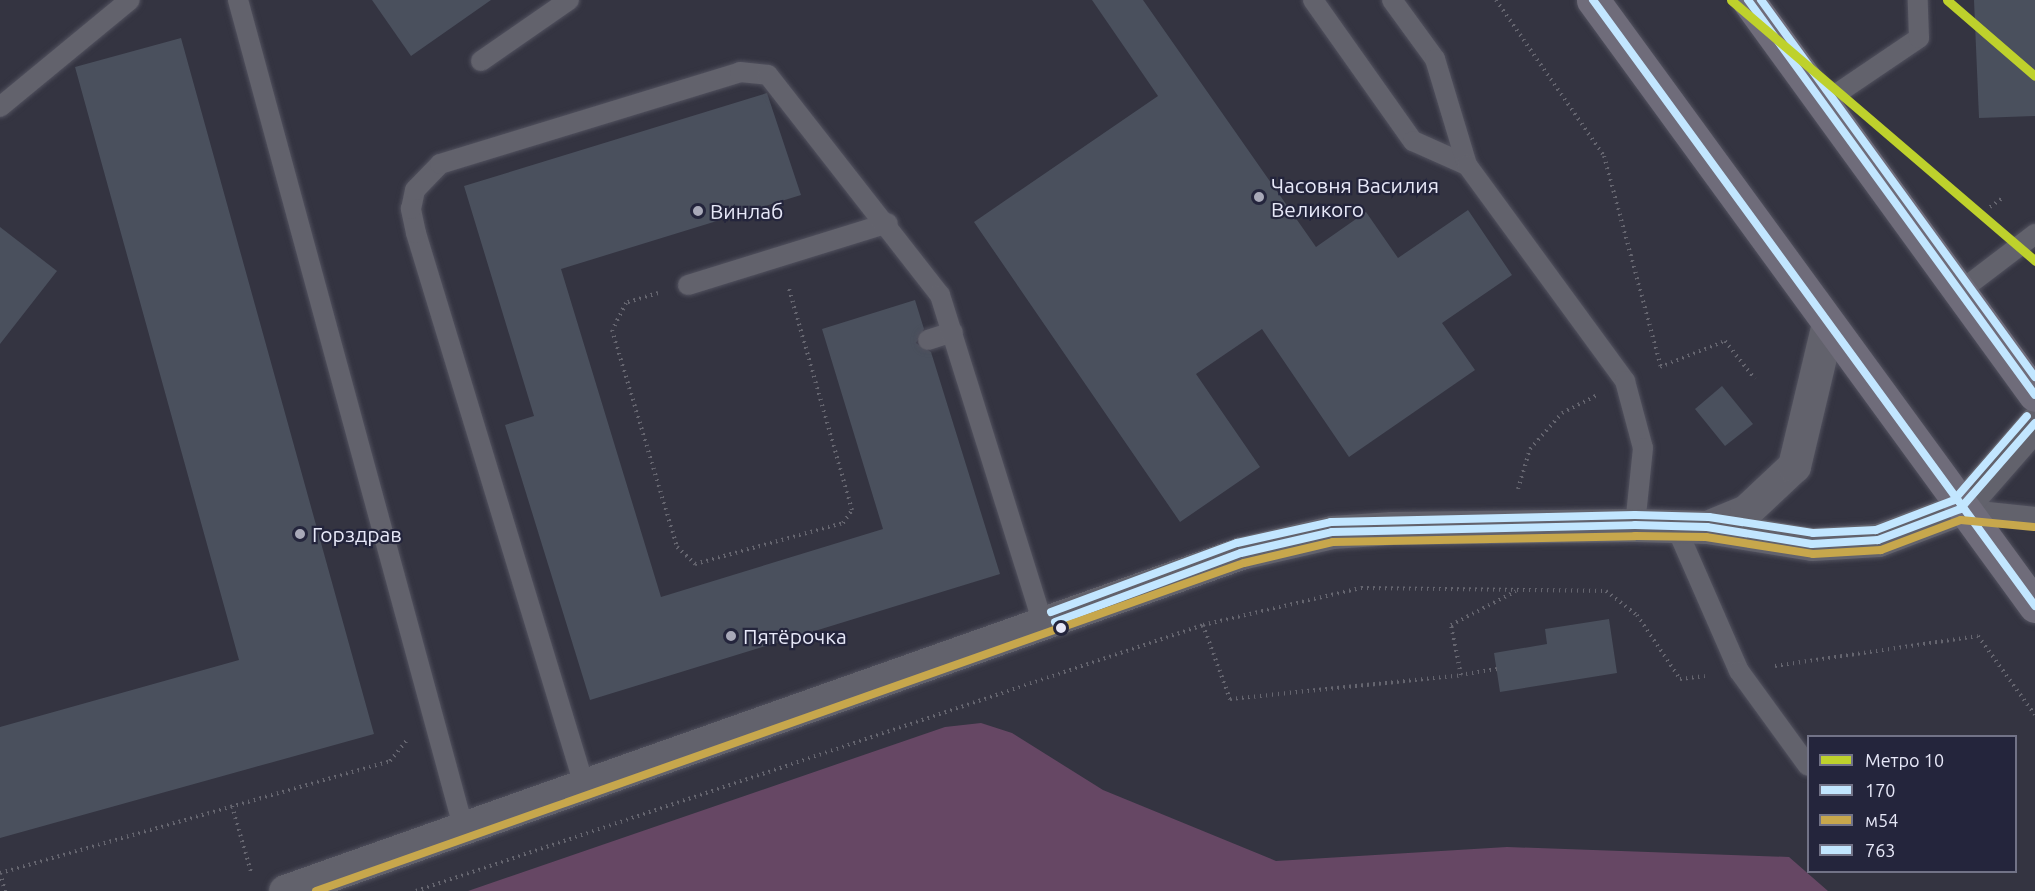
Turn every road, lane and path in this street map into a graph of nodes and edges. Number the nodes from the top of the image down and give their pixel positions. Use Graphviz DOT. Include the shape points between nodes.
graph roads {
  1 [pos="130,0"];
  2 [pos="238,0"];
  3 [pos="569,0"];
  4 [pos="1313,0"];
  5 [pos="1392,0"];
  6 [pos="1496,0"];
  7 [pos="1593,0"];
  8 [pos="1748,0"];
  9 [pos="1918,0"];
  10 [pos="482,61"];
  11 [pos="1823,103"];
  12 [pos="0,107"];
  13 [pos="1467,165"];
  14 [pos="2004,197"];
  15 [pos="1990,207"];
  16 [pos="888,223"];
  17 [pos="2035,234"];
  18 [pos="779,257"];
  19 [pos="688,285"];
  20 [pos="1959,292"];
  21 [pos="1827,327"];
  22 [pos="953,332"];
  23 [pos="927,340"];
  24 [pos="1661,367"];
  25 [pos="2035,395"];
  26 [pos="2035,423"];
  27 [pos="1960,509"];
  28 [pos="2035,517"];
  29 [pos="1635,525"];
  30 [pos="1691,527"];
  31 [pos="1517,590"];
  32 [pos="2035,606"];
  33 [pos="1203,625"];
  34 [pos="1044,627"];
  35 [pos="1497,669"];
  36 [pos="1739,671"];
  37 [pos="1461,675"];
  38 [pos="2035,715"];
  39 [pos="412,733"];
  40 [pos="1807,763"];
  41 [pos="585,788"];
  42 [pos="232,806"];
  43 [pos="464,830"];
  44 [pos="0,873"];
  45 [pos="254,880"];
  46 [pos="5,891"];
  47 [pos="285,891"];
  48 [pos="416,891"];
  1 -- 12 [label="lane"];
  2 -- 43 [label="lane"];
  3 -- 10 [label="lane"];
  4 -- 13 [label="lane" via="1413,141"];
  5 -- 13 [label="lane" via="1435,59"];
  6 -- 24 [label="path" via="1604,156"];
  7 -- 21 [label="main road"];
  8 -- 11 [label="main road"];
  9 -- 11 [label="lane" via="1920,38"];
  11 -- 20 [label="main road"];
  13 -- 29 [label="lane" via="1625,381 1643,448"];
  14 -- 15 [label="path"];
  16 -- 18 [label="lane"];
  16 -- 22 [label="lane" via="936,286"];
  16 -- 41 [label="lane" via="780,86 754,71 440,164 415,190 411,209 416,233"];
  17 -- 20 [label="lane"];
  18 -- 19 [label="lane"];
  18 -- 19 [label="path" via="852,510 843,523 695,564 677,547 612,330 626,303"];
  20 -- 25 [label="main road"];
  21 -- 27 [label="main road"];
  21 -- 30 [label="street" via="1794,466 1746,511"];
  22 -- 23 [label="lane"];
  22 -- 34 [label="lane"];
  26 -- 27 [label="street"];
  27 -- 28 [label="lane"];
  27 -- 30 [label="street" via="1878,540 1812,544"];
  27 -- 32 [label="main road"];
  29 -- 30 [label="street"];
  29 -- 34 [label="street" via="1332,532 1241,554"];
  30 -- 36 [label="lane"];
  31 -- 33 [label="path" via="1361,588"];
  31 -- 36 [label="path" via="1605,591 1637,615 1680,679"];
  31 -- 37 [label="path" via="1451,626"];
  33 -- 37 [label="path" via="1230,699"];
  33 -- 48 [label="path"];
  34 -- 41 [label="street"];
  35 -- 37 [label="path"];
  36 -- 38 [label="path" via="1978,636"];
  36 -- 40 [label="lane"];
  39 -- 42 [label="path" via="390,761"];
  41 -- 43 [label="street"];
  42 -- 44 [label="path"];
  42 -- 45 [label="path"];
  43 -- 47 [label="street"];
  44 -- 46 [label="path"];
}
